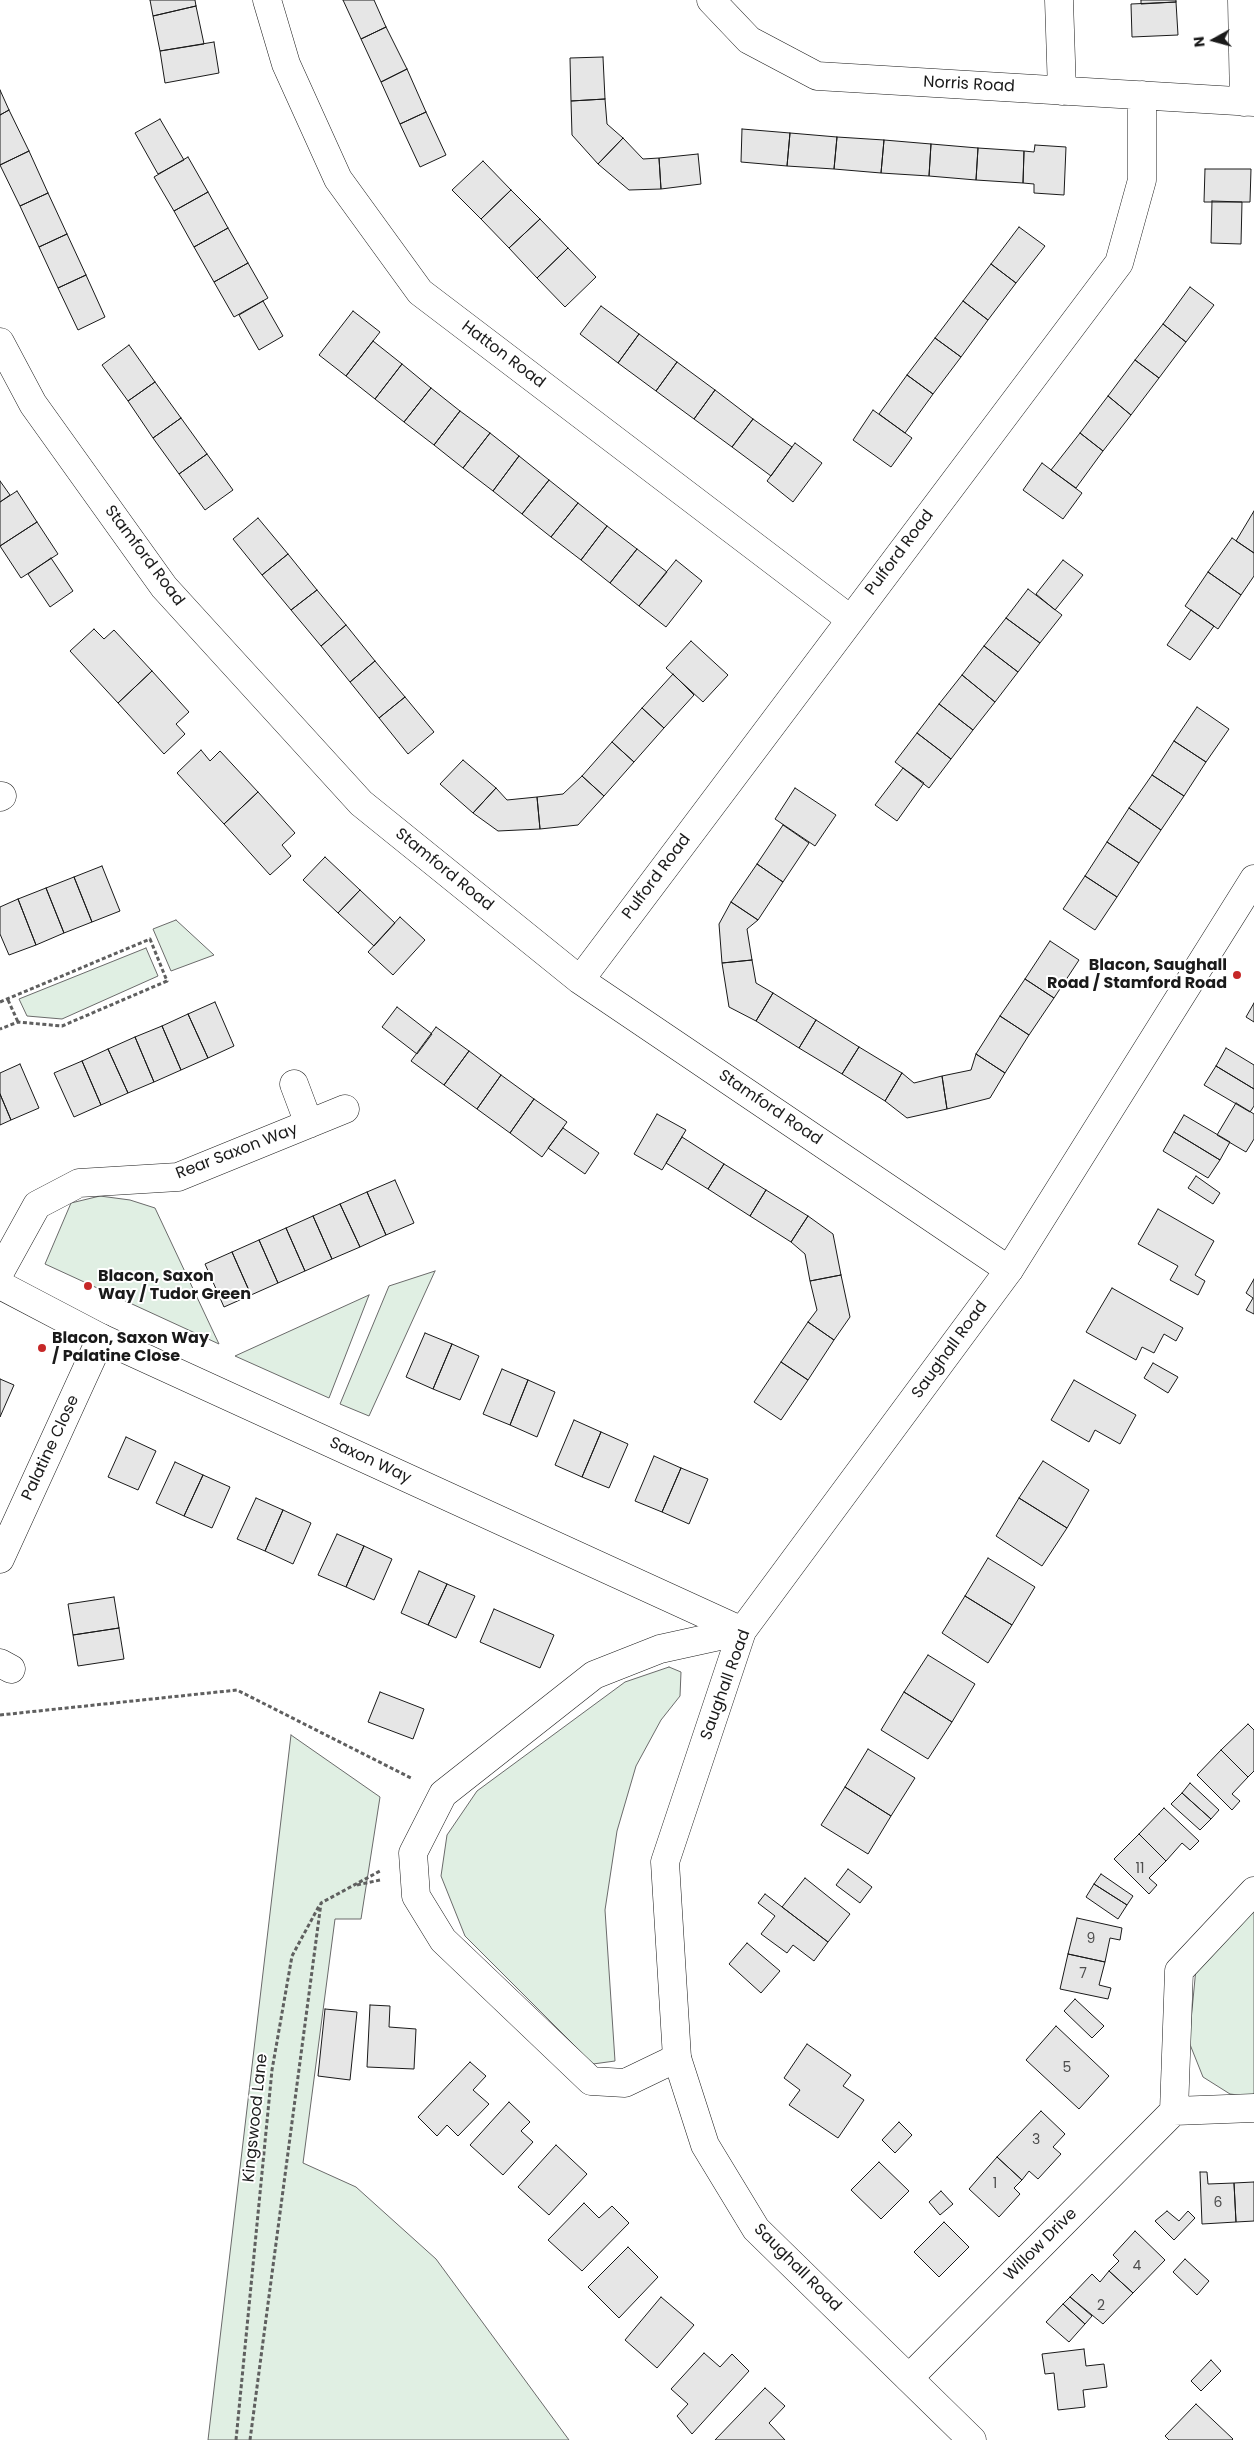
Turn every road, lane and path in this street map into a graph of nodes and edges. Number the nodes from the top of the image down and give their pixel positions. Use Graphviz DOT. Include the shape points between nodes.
graph roads {
  1 [pos="268,0"];
  2 [pos="711,0"];
  3 [pos="1060,0"];
  4 [pos="1242,0"];
  5 [pos="1062,91"];
  6 [pos="1142,95"];
  7 [pos="1249,102"];
  8 [pos="0,342"];
  9 [pos="850,619"];
  10 [pos="1254,879"];
  11 [pos="580,980"];
  12 [pos="8,999"];
  13 [pos="0,1002"];
  14 [pos="18,1022"];
  15 [pos="0,1029"];
  16 [pos="294,1084"];
  17 [pos="345,1109"];
  18 [pos="308,1124"];
  19 [pos="1009,1270"];
  20 [pos="0,1272"];
  21 [pos="0,1285"];
  22 [pos="101,1338"];
  23 [pos="0,1558"];
  24 [pos="742,1631"];
  25 [pos="0,1715"];
  26 [pos="442,1794"];
  27 [pos="413,1863"];
  28 [pos="1254,1891"];
  29 [pos="321,1903"];
  30 [pos="677,2058"];
  31 [pos="1254,2108"];
  32 [pos="1174,2111"];
  33 [pos="909,2378"];
  34 [pos="236,2440"];
  35 [pos="250,2440"];
  36 [pos="972,2440"];
  1 -- 9 [label="street, Hatton Road" via="286,64 338,179 420,292"];
  2 -- 5 [label="street, Norris Road" via="749,40 817,76"];
  3 -- 5 [label="street"];
  4 -- 7 [label="street"];
  5 -- 6 [label="street, Norris Road"];
  6 -- 7 [label="street, Norris Road"];
  6 -- 9 [label="street, Pulford Road" via="1142,180 1119,263"];
  8 -- 11 [label="street, Stamford Road" via="32,404 164,587 361,803"];
  9 -- 11 [label="street, Pulford Road"];
  10 -- 19 [label="street, Saughall Road"];
  11 -- 19 [label="street, Stamford Road"];
  12 -- 13 [label="path"];
  12 -- 14 [label="path"];
  12 -- 14 [label="path" via="150,939 167,981 62,1026"];
  14 -- 15 [label="path"];
  16 -- 18 [label="street, Rear Saxon Way"];
  17 -- 18 [label="street, Rear Saxon Way"];
  18 -- 20 [label="street, Rear Saxon Way" via="178,1177 79,1183 37,1205"];
  19 -- 24 [label="street, Saughall Road"];
  21 -- 22 [label="street, Saxon Way"];
  22 -- 23 [label="street, Palatine Close"];
  22 -- 24 [label="street, Saxon Way"];
  24 -- 26 [label="street" via="660,1649 594,1675"];
  24 -- 30 [label="street, Saughall Road" via="665,1862"];
  25 -- 26 [label="path" via="237,1690"];
  26 -- 27 [label="street"];
  27 -- 29 [label="path"];
  27 -- 29 [label="path" via="354,1885"];
  27 -- 30 [label="street" via="416,1896 444,1940 591,2081 624,2083"];
  28 -- 32 [label="street" via="1179,1971"];
  29 -- 34 [label="path, Kingswood Lane" via="292,1956 272,2070"];
  29 -- 35 [label="path"];
  30 -- 33 [label="street, Saughall Road" via="705,2145 756,2229"];
  31 -- 32 [label="street"];
  32 -- 33 [label="street, Willow Drive"];
  33 -- 36 [label="street, Saughall Road"];
}
